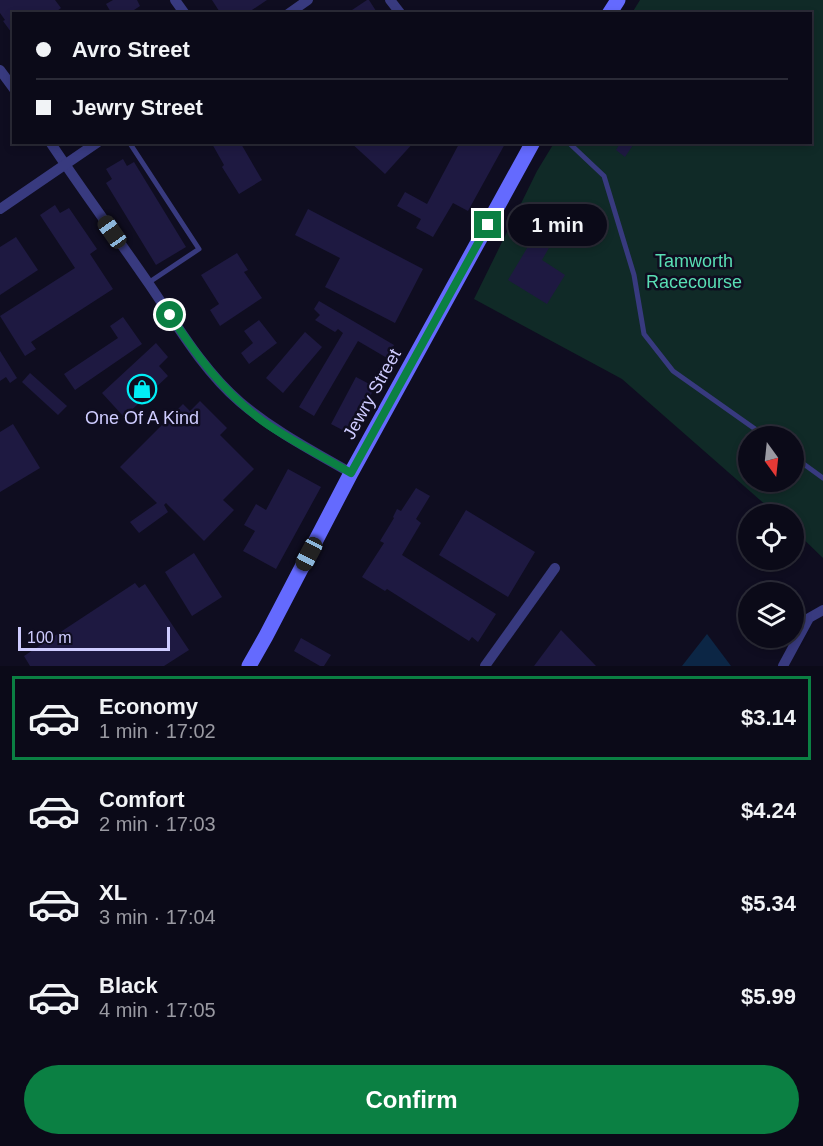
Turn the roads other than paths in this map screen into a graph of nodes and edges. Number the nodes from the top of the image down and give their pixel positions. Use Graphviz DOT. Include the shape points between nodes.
graph roads {
  1 [pos="308,0"];
  2 [pos="390,0"];
  3 [pos="291,12"];
  4 [pos="399,12"];
  5 [pos="0,69"];
  6 [pos="12,86"];
  7 [pos="51,144"];
  8 [pos="95,144"];
  9 [pos="130,144"];
  10 [pos="532,144"];
  11 [pos="570,144"];
  12 [pos="65,165"];
  13 [pos="0,209"];
  14 [pos="148,283"];
  15 [pos="751,426"];
  16 [pos="804,464"];
  17 [pos="351,473"];
  18 [pos="823,478"];
  19 [pos="555,568"];
  20 [pos="823,610"];
  21 [pos="249,666"];
  22 [pos="485,666"];
  23 [pos="783,666"];
  1 -- 3 [label="street"];
  2 -- 4 [label="street"];
  5 -- 6 [label="street"];
  7 -- 12 [label="street"];
  8 -- 12 [label="street"];
  9 -- 14 [label="lane" via="199,249"];
  10 -- 17 [label="main road, Jewry Street"];
  11 -- 15 [label="lane" via="604,176 634,275 644,334 673,371"];
  12 -- 13 [label="street"];
  12 -- 14 [label="street"];
  14 -- 17 [label="street" via="191,348 239,401 263,422"];
  16 -- 18 [label="lane"];
  17 -- 21 [label="main road, Jewry Street"];
  19 -- 22 [label="street"];
  20 -- 23 [label="street" via="809,618"];
}
